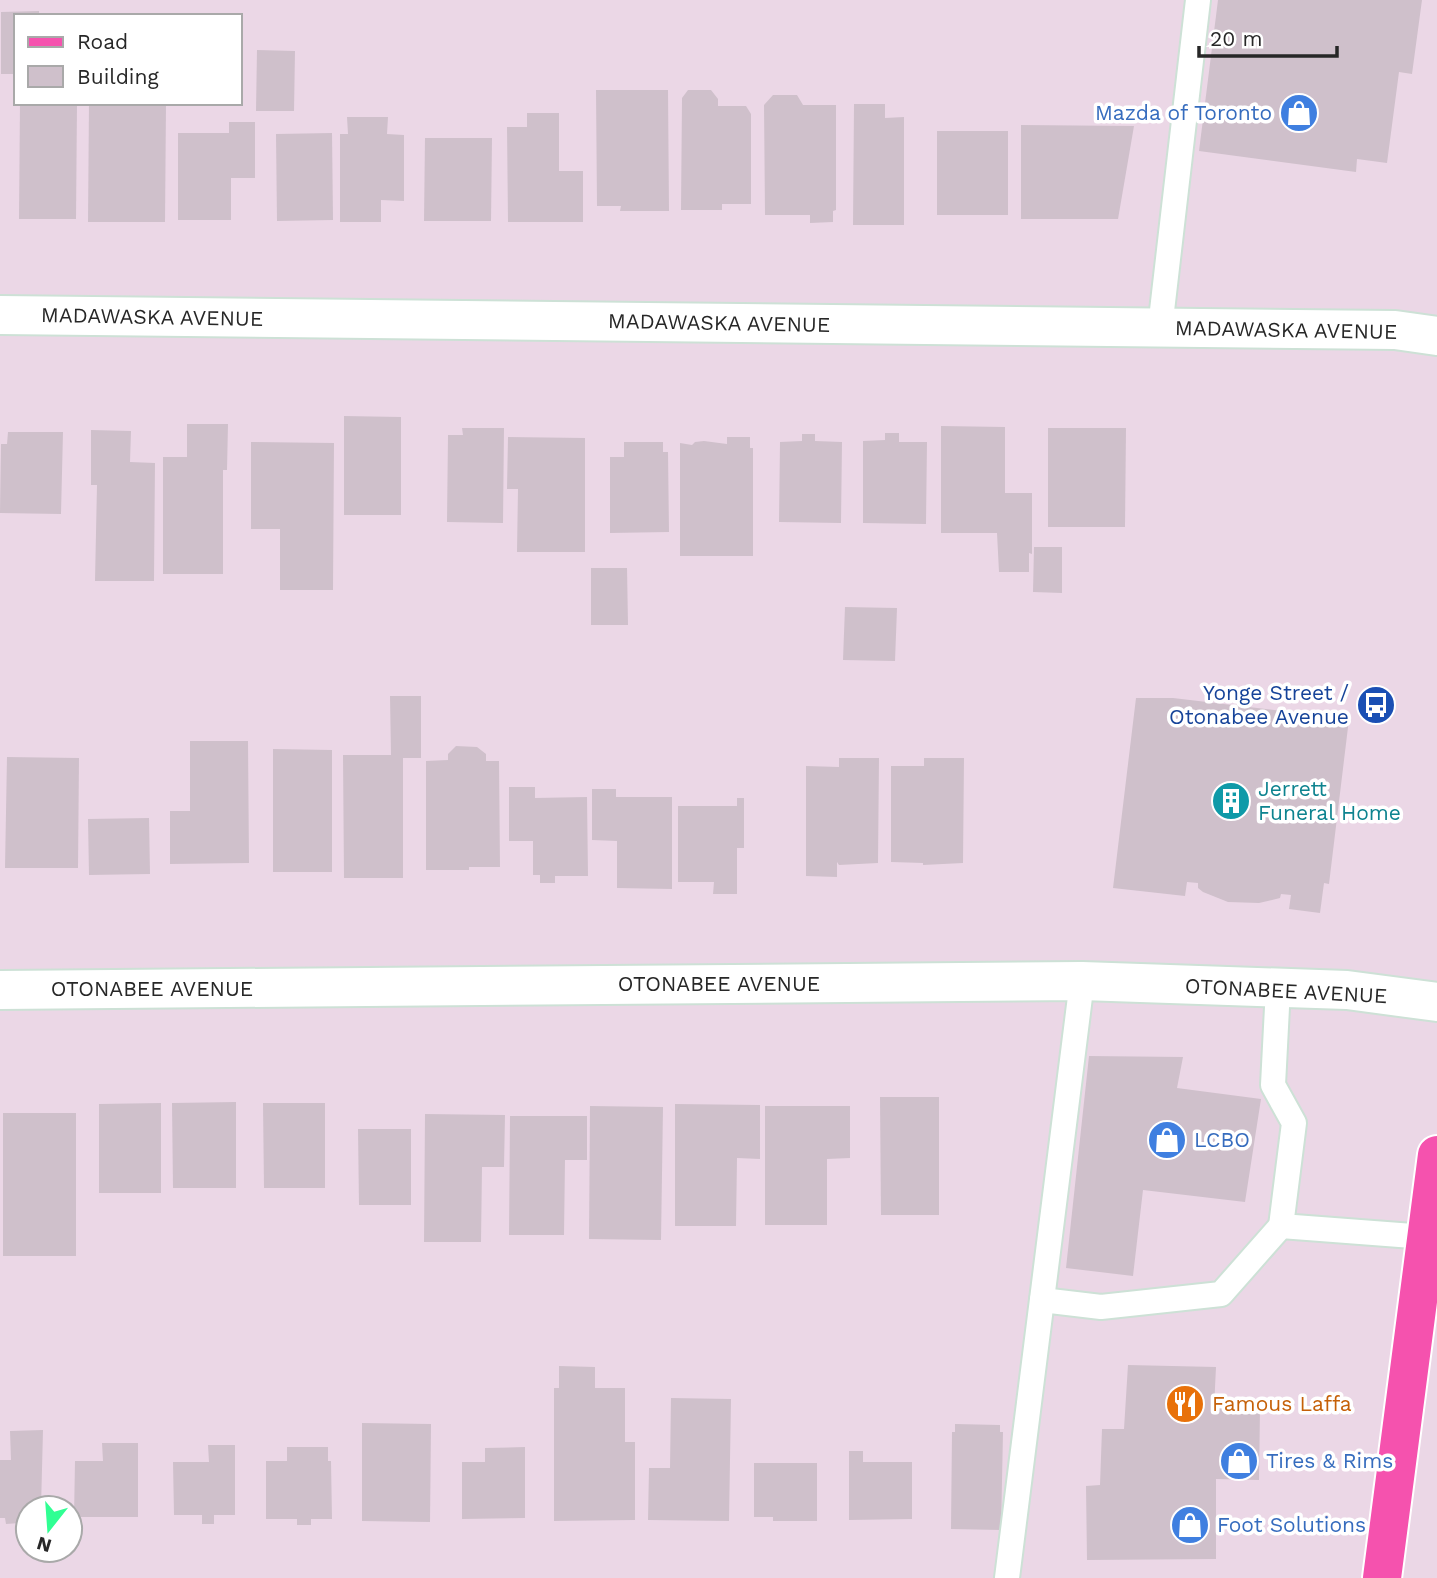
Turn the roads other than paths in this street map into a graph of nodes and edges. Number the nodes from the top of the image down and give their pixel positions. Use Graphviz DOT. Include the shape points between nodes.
graph roads {
  1 [pos="1198,0"];
  2 [pos="0,315"];
  3 [pos="1160,328"];
  4 [pos="1437,336"];
  5 [pos="1082,981"];
  6 [pos="1278,988"];
  7 [pos="0,990"];
  8 [pos="1437,1002"];
  9 [pos="1437,1155"];
  10 [pos="1282,1226"];
  11 [pos="1426,1237"];
  12 [pos="1042,1300"];
  13 [pos="1007,1578"];
  14 [pos="1382,1578"];
  1 -- 3 [label="lane"];
  2 -- 3 [label="street, MADAWASKA AVENUE"];
  3 -- 4 [label="street, MADAWASKA AVENUE" via="1395,330"];
  5 -- 6 [label="street, OTONABEE AVENUE"];
  5 -- 7 [label="street, OTONABEE AVENUE"];
  5 -- 12 [label="lane"];
  6 -- 8 [label="street, OTONABEE AVENUE" via="1347,990"];
  6 -- 10 [label="lane" via="1273,1085 1294,1123"];
  9 -- 11 [label="main road"];
  10 -- 11 [label="lane"];
  10 -- 12 [label="lane" via="1221,1294 1101,1307"];
  11 -- 14 [label="main road"];
  12 -- 13 [label="lane"];
}
